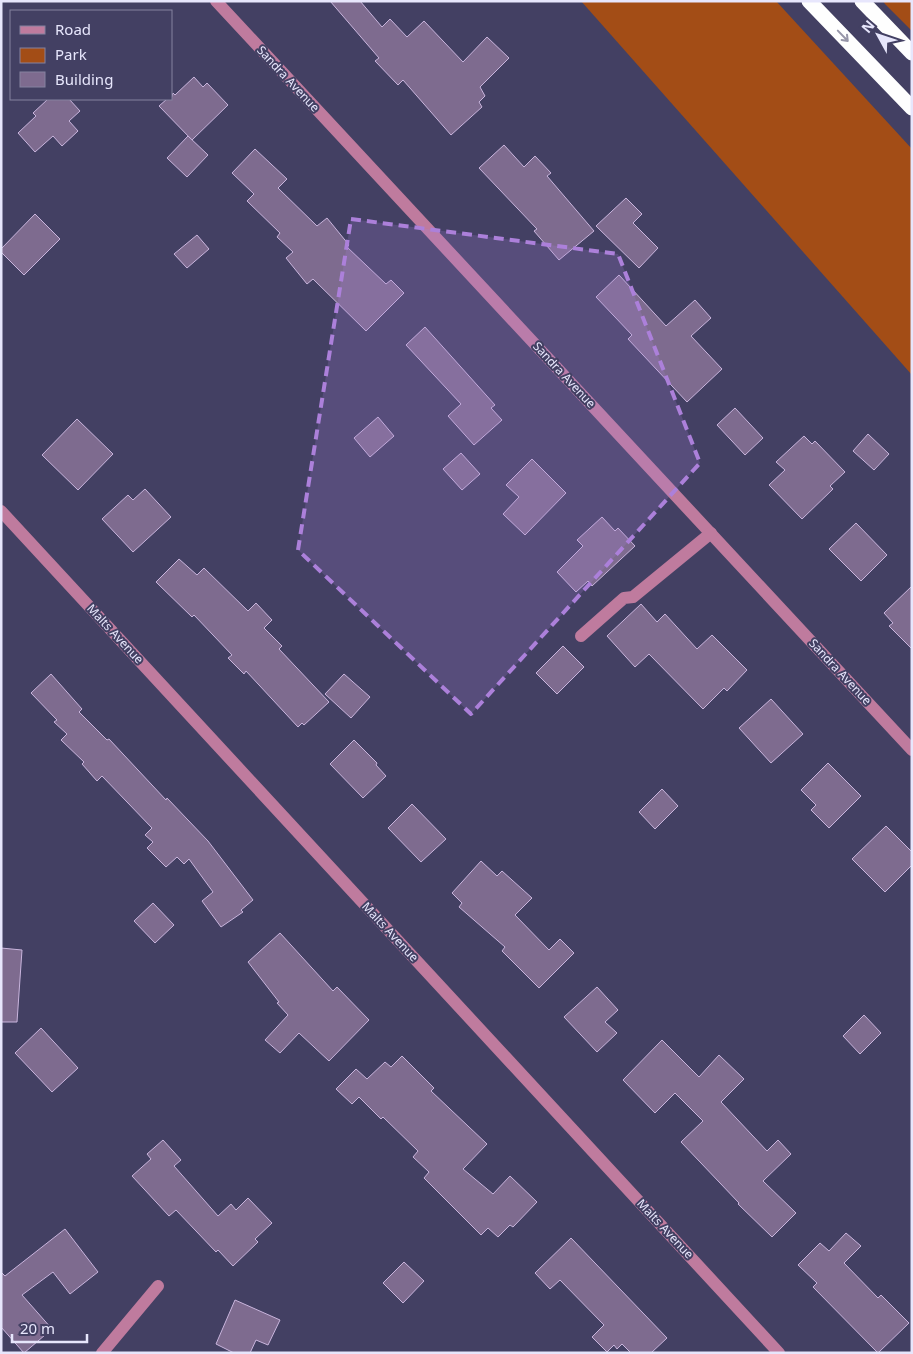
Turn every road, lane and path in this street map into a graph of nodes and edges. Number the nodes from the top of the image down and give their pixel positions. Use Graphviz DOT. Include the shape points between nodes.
graph roads {
  1 [pos="216,1"];
  2 [pos="809,1"];
  3 [pos="862,1"];
  4 [pos="912,53"];
  5 [pos="912,108"];
  6 [pos="1,511"];
  7 [pos="711,533"];
  8 [pos="581,636"];
  9 [pos="912,750"];
  10 [pos="158,1286"];
  11 [pos="102,1353"];
  12 [pos="779,1353"];
  1 -- 7 [label="street, Sandra Avenue"];
  2 -- 5 [label="highway, one-way"];
  3 -- 4 [label="highway"];
  6 -- 12 [label="street, Malts Avenue"];
  7 -- 8 [label="street" via="633,597 624,598"];
  7 -- 9 [label="street, Sandra Avenue"];
  10 -- 11 [label="street"];
}
